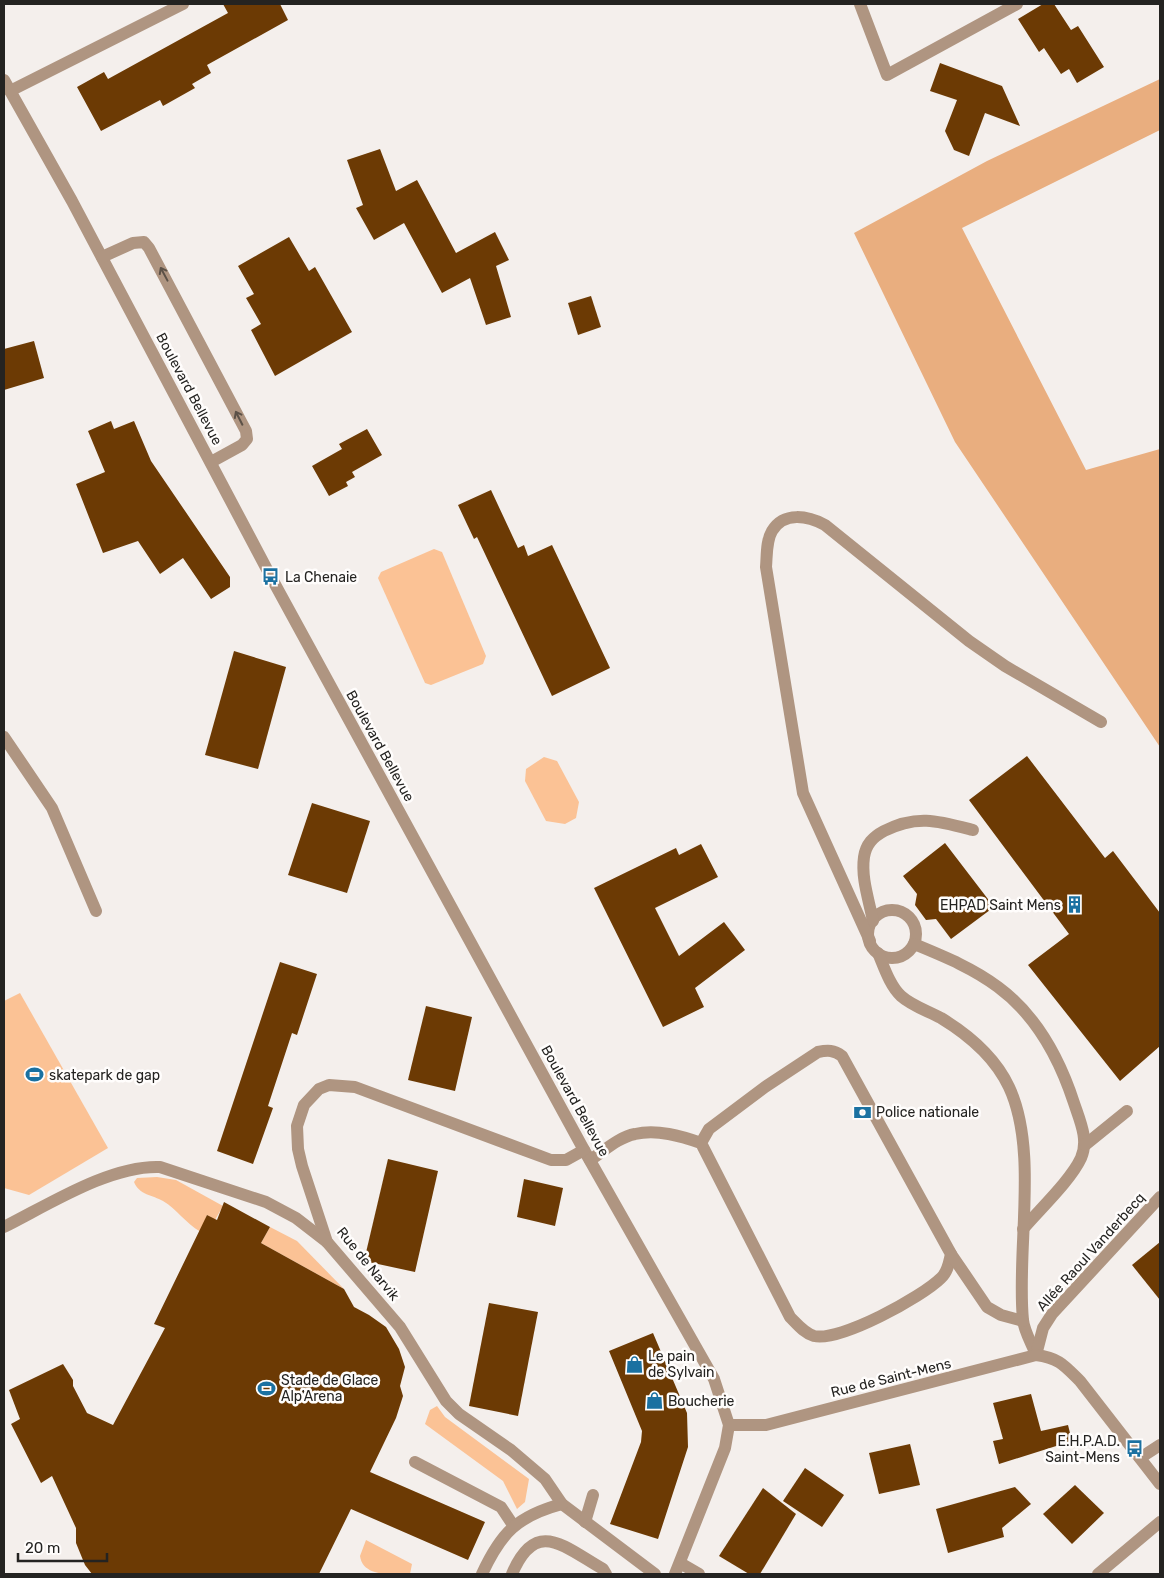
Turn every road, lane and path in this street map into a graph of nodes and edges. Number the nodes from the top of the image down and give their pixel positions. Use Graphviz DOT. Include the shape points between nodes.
graph roads {
  1 [pos="183,4"];
  2 [pos="860,4"];
  3 [pos="1016,4"];
  4 [pos="4,80"];
  5 [pos="10,91"];
  6 [pos="102,257"];
  7 [pos="210,462"];
  8 [pos="1101,722"];
  9 [pos="4,737"];
  10 [pos="973,830"];
  11 [pos="96,910"];
  12 [pos="873,921"];
  13 [pos="870,941"];
  14 [pos="914,944"];
  15 [pos="878,953"];
  16 [pos="1127,1111"];
  17 [pos="702,1143"];
  18 [pos="1085,1145"];
  19 [pos="587,1155"];
  20 [pos="1160,1197"];
  21 [pos="4,1227"];
  22 [pos="1023,1229"];
  23 [pos="327,1242"];
  24 [pos="950,1254"];
  25 [pos="1023,1322"];
  26 [pos="1036,1356"];
  27 [pos="729,1425"];
  28 [pos="1160,1445"];
  29 [pos="1140,1458"];
  30 [pos="415,1462"];
  31 [pos="1160,1484"];
  32 [pos="593,1496"];
  33 [pos="562,1504"];
  34 [pos="585,1522"];
  35 [pos="1160,1522"];
  36 [pos="513,1525"];
  37 [pos="678,1569"];
  38 [pos="482,1574"];
  39 [pos="512,1574"];
  40 [pos="606,1574"];
  41 [pos="655,1574"];
  42 [pos="699,1574"];
  43 [pos="1098,1574"];
  1 -- 5 [label="street"];
  2 -- 3 [label="street" via="887,74"];
  4 -- 5 [label="street, Boulevard Bellevue"];
  5 -- 6 [label="street, Boulevard Bellevue"];
  6 -- 7 [label="street, Boulevard Bellevue"];
  7 -- 6 [label="street, one-way" via="247,439 246,431 207,355 144,242 133,242"];
  7 -- 19 [label="street, Boulevard Bellevue"];
  8 -- 13 [label="street" via="969,641 825,525 802,516 780,522 771,532 766,567 803,793"];
  9 -- 11 [label="street" via="52,808"];
  10 -- 12 [label="street" via="936,821 908,821 875,836 864,855"];
  12 -- 13 [label="street" via="868,934"];
  12 -- 14 [label="street" via="887,911 903,913 914,924"];
  13 -- 15 [label="street"];
  14 -- 15 [label="street" via="899,958 884,957"];
  14 -- 18 [label="street" via="968,968 999,987 1030,1018 1065,1076"];
  15 -- 22 [label="street" via="901,996 972,1040 986,1053 1009,1088 1022,1141"];
  16 -- 18 [label="street"];
  17 -- 19 [label="street, Rue de Narvik" via="656,1132 634,1134"];
  17 -- 24 [label="street" via="790,1317 808,1333 815,1336 837,1334 885,1313 942,1278"];
  17 -- 24 [label="street" via="709,1129 765,1087 818,1052 836,1051 842,1056"];
  18 -- 22 [label="street" via="1074,1169"];
  19 -- 23 [label="street, Rue de Narvik" via="551,1160 355,1087 330,1085 319,1089 304,1106 297,1126 302,1166"];
  19 -- 27 [label="street, Boulevard Bellevue" via="714,1379"];
  20 -- 26 [label="street, Allée Raoul Vanderbecq" via="1052,1314 1043,1328"];
  21 -- 23 [label="street" via="114,1174 143,1166 160,1167 266,1202 296,1218"];
  22 -- 25 [label="street"];
  23 -- 33 [label="street, Rue de Narvik" via="400,1327 446,1401 458,1414 537,1472"];
  24 -- 25 [label="street" via="988,1307"];
  25 -- 26 [label="street"];
  26 -- 27 [label="street, Rue de Saint-Mens" via="766,1425"];
  26 -- 29 [label="street, Rue de Saint-Mens" via="1054,1358 1066,1366"];
  27 -- 37 [label="street" via="716,1474"];
  28 -- 29 [label="street"];
  29 -- 31 [label="street, Rue de Saint-Mens"];
  30 -- 36 [label="street" via="501,1507"];
  32 -- 34 [label="street"];
  33 -- 34 [label="street, Rue de Narvik"];
  33 -- 36 [label="street" via="543,1509"];
  34 -- 41 [label="street, Rue de Narvik"];
  35 -- 43 [label="street"];
  36 -- 38 [label="street" via="499,1541"];
  37 -- 42 [label="street"];
  39 -- 40 [label="street" via="526,1548 544,1540 558,1543 603,1569"];
}
